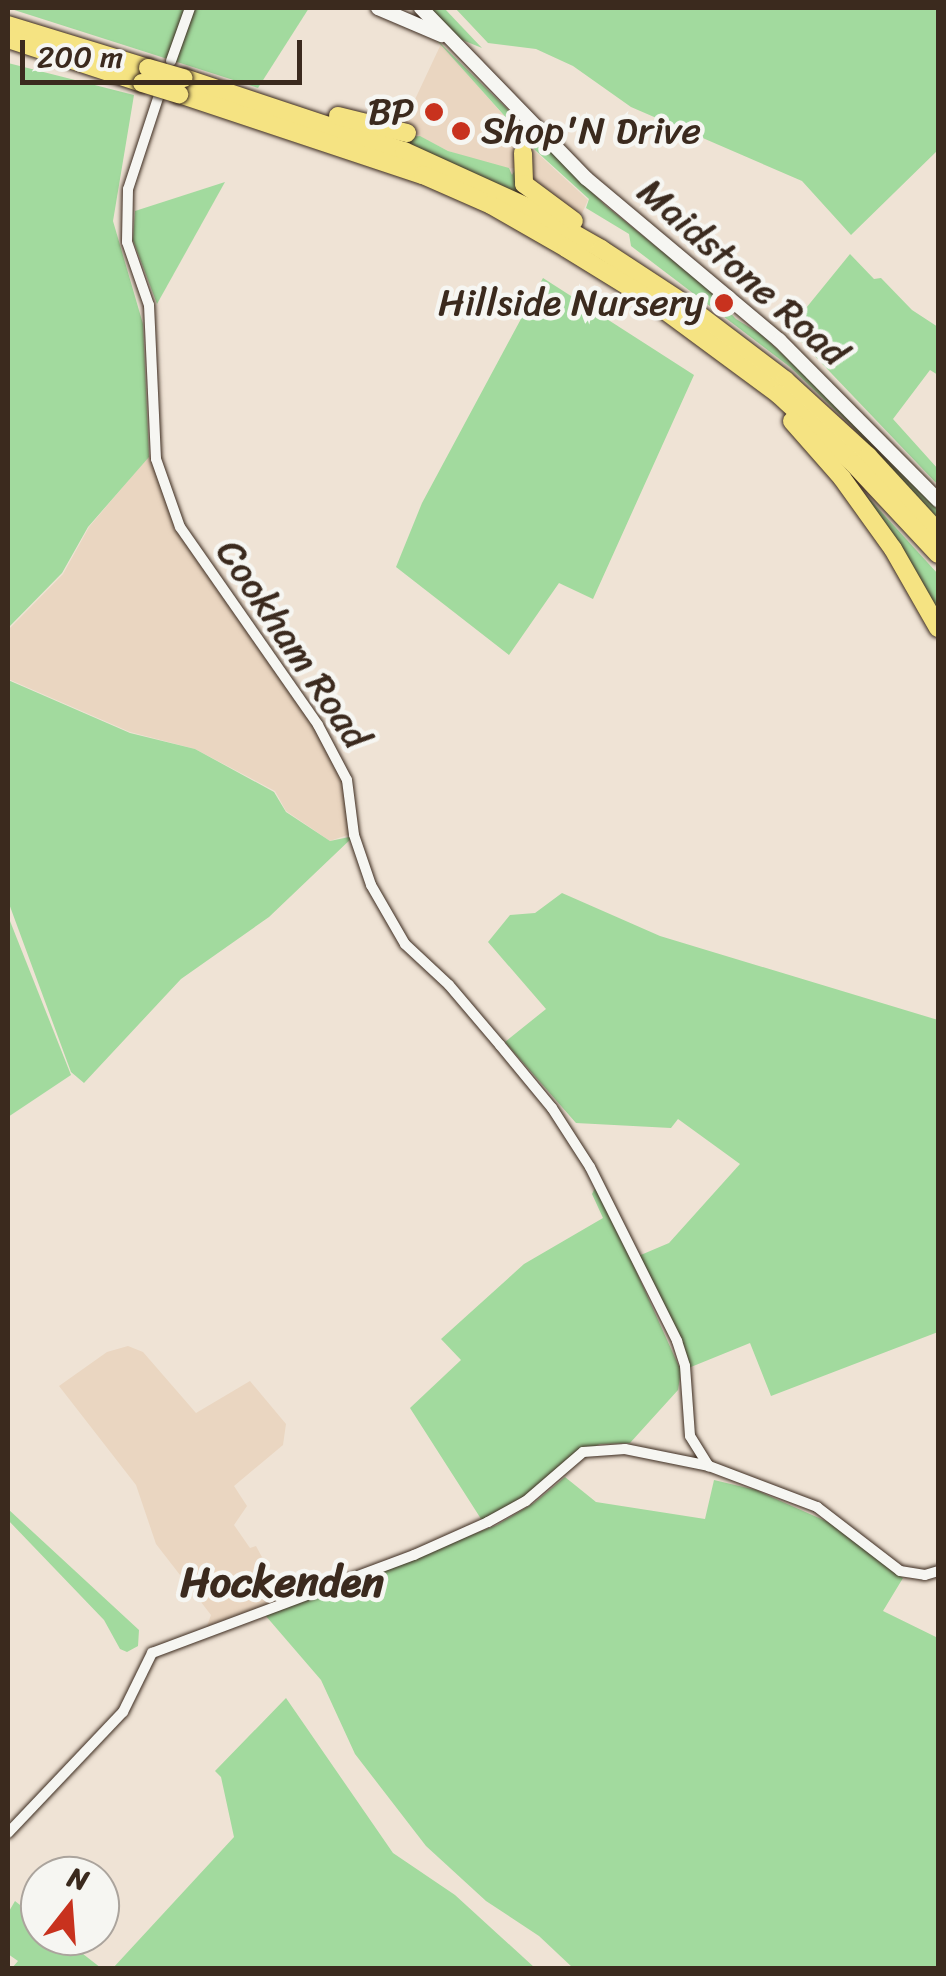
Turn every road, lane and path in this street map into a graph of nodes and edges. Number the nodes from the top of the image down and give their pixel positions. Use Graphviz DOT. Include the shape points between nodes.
graph roads {
  1 [pos="190,8"];
  2 [pos="378,8"];
  3 [pos="421,8"];
  4 [pos="8,25"];
  5 [pos="450,39"];
  6 [pos="8,40"];
  7 [pos="171,61"];
  8 [pos="145,76"];
  9 [pos="182,86"];
  10 [pos="216,88"];
  11 [pos="158,98"];
  12 [pos="408,133"];
  13 [pos="524,153"];
  14 [pos="685,304"];
  15 [pos="697,332"];
  16 [pos="861,460"];
  17 [pos="938,500"];
  18 [pos="938,532"];
  19 [pos="938,554"];
  20 [pos="938,628"];
  21 [pos="690,1436"];
  22 [pos="677,1458"];
  23 [pos="709,1466"];
  24 [pos="938,1571"];
  25 [pos="8,1833"];
  1 -- 7 [label="street"];
  2 -- 5 [label="main road"];
  3 -- 5 [label="main road, Maidstone Road"];
  4 -- 8 [label="highway"];
  5 -- 17 [label="main road, Maidstone Road" via="580,172 779,340"];
  6 -- 8 [label="highway"];
  8 -- 9 [label="highway, bridge"];
  9 -- 10 [label="highway"];
  9 -- 15 [label="highway" via="491,205"];
  10 -- 12 [label="highway"];
  10 -- 14 [label="highway" via="389,145 463,177 601,249"];
  11 -- 21 [label="street, Cookham Road" via="128,189 128,242 149,305 156,459 180,527 326,739 347,780 354,835 371,885 405,944 450,985 552,1108 590,1166 686,1366"];
  13 -- 14 [label="highway" via="521,173 532,194 632,258"];
  14 -- 16 [label="highway" via="786,380"];
  15 -- 16 [label="highway"];
  15 -- 20 [label="highway" via="842,478 912,576"];
  16 -- 18 [label="highway"];
  16 -- 19 [label="highway"];
  21 -- 22 [label="street"];
  21 -- 23 [label="street, Cookham Road"];
  22 -- 23 [label="street"];
  22 -- 25 [label="street" via="625,1448 583,1452 526,1501 488,1522 152,1652 114,1724"];
  23 -- 24 [label="street" via="817,1507 900,1571"];
}
